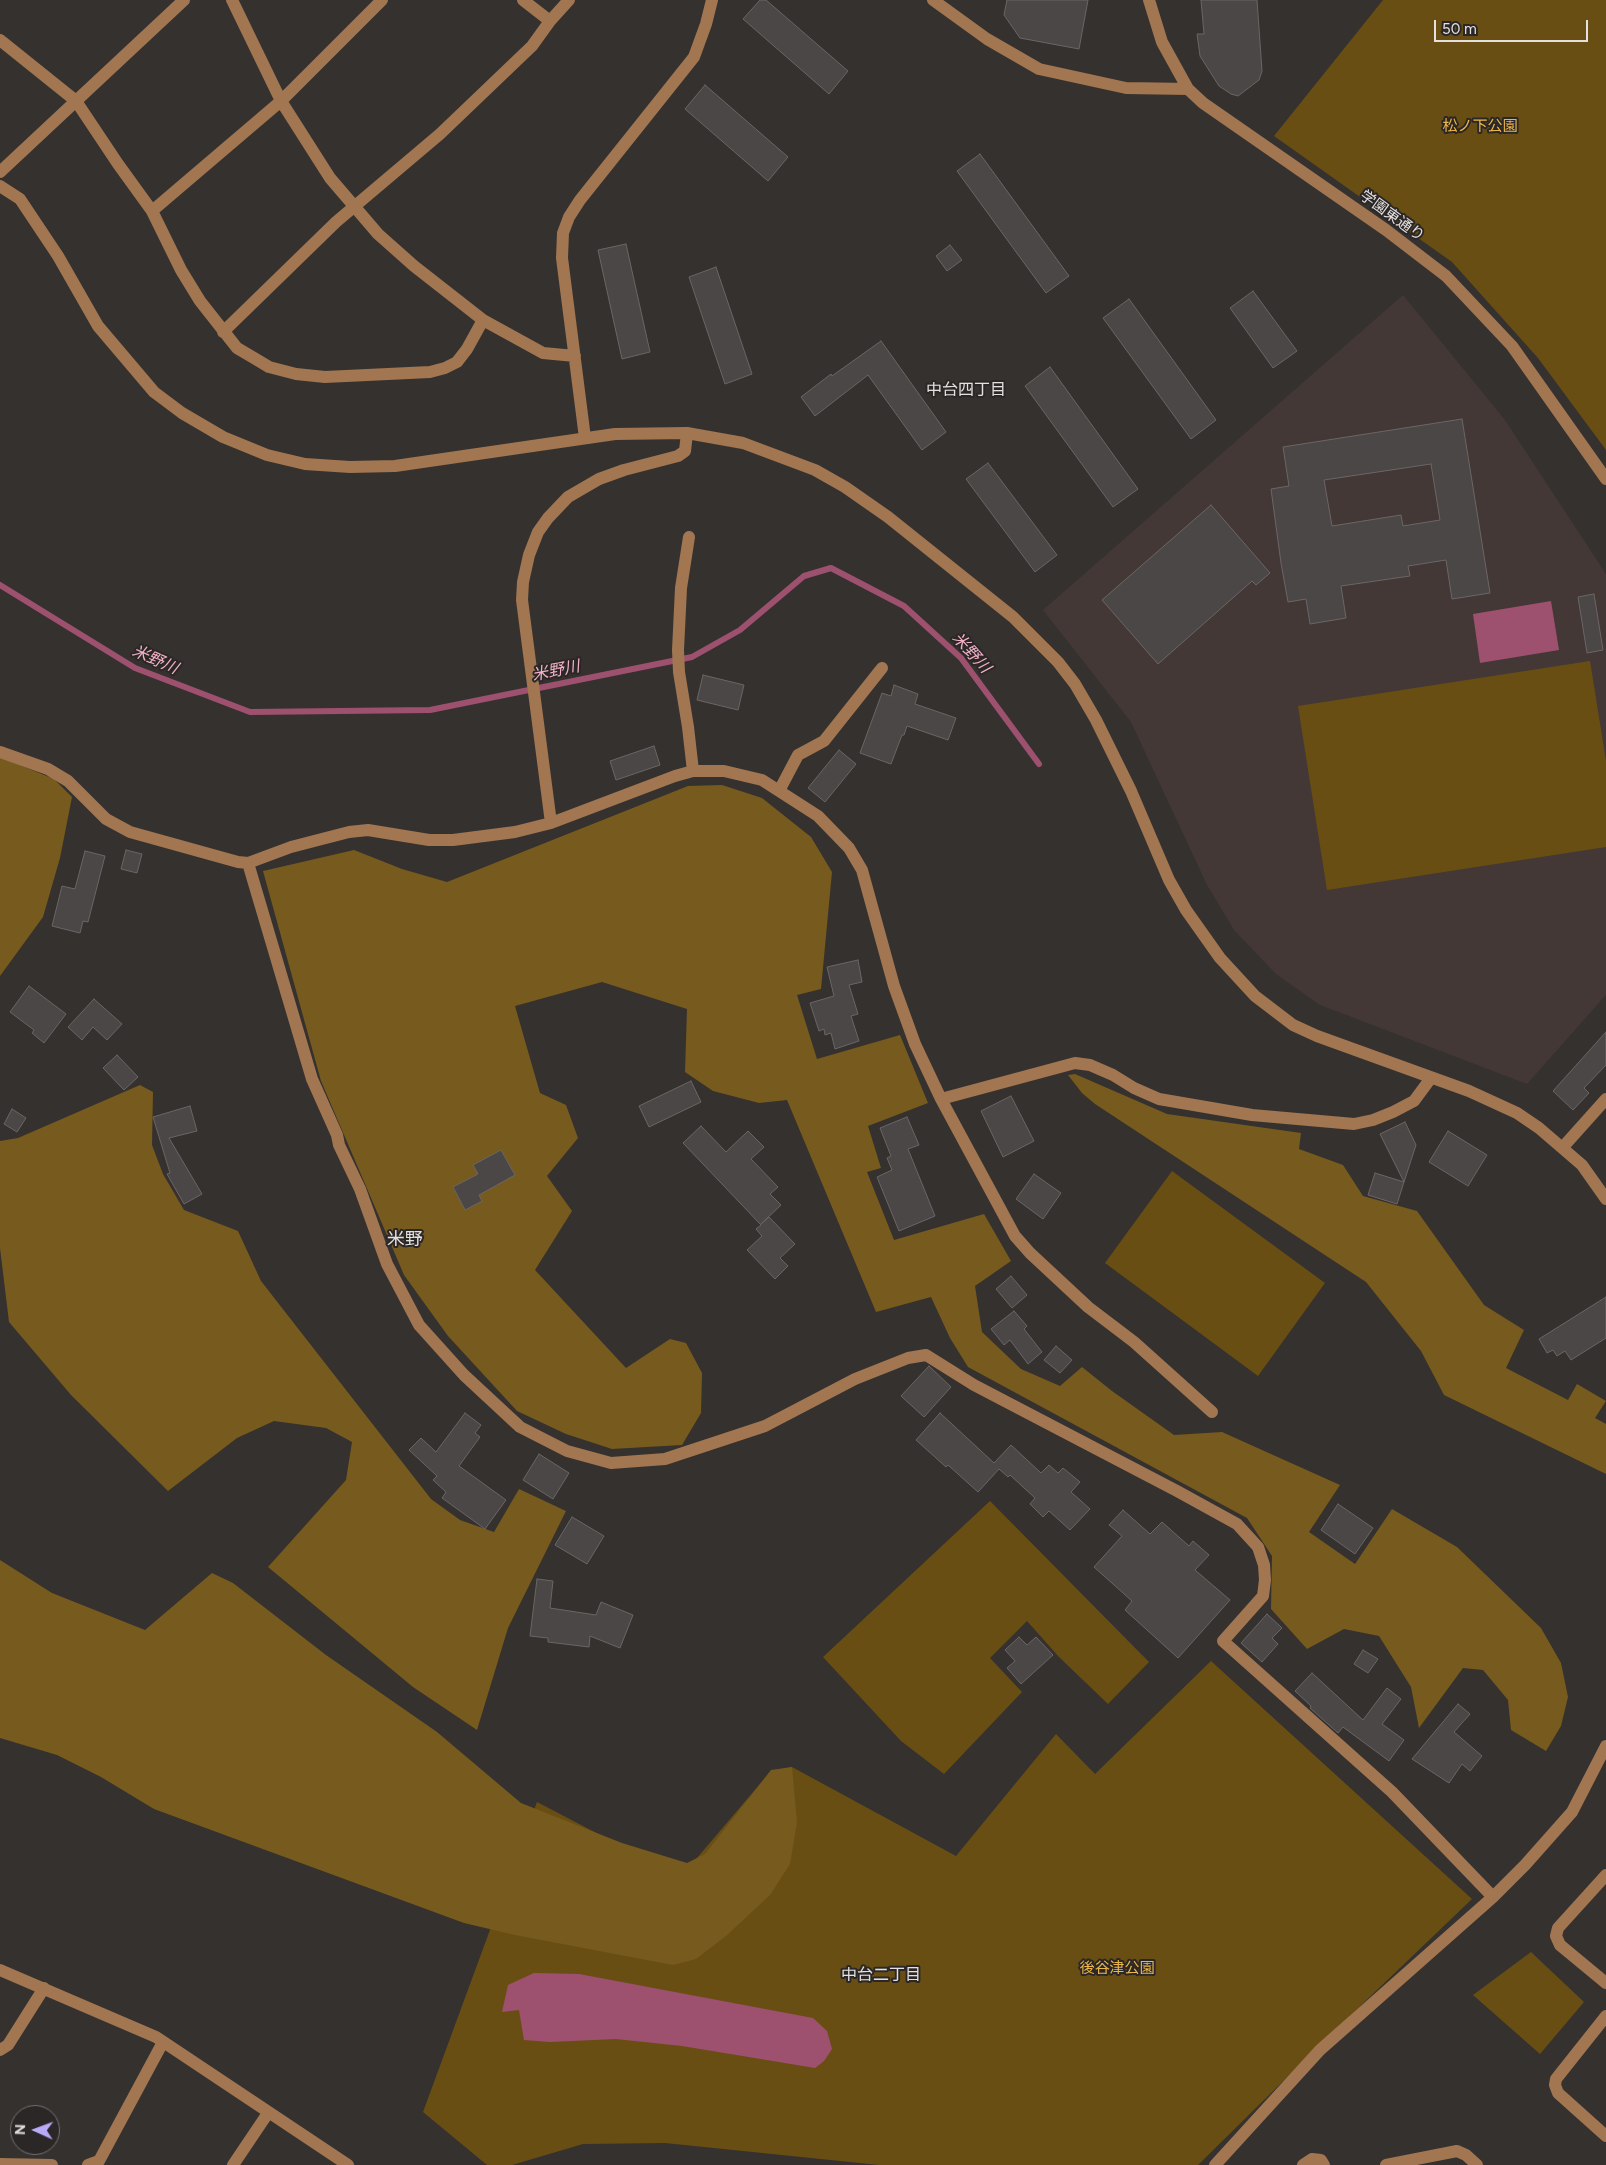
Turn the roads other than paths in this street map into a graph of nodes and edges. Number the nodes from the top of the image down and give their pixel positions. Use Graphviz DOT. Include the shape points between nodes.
graph roads {
  1 [pos="184,0"];
  2 [pos="232,0"];
  3 [pos="382,0"];
  4 [pos="523,0"];
  5 [pos="569,0"];
  6 [pos="712,0"];
  7 [pos="932,0"];
  8 [pos="1149,0"];
  9 [pos="369,5"];
  10 [pos="550,21"];
  11 [pos="0,40"];
  12 [pos="1188,89"];
  13 [pos="76,101"];
  14 [pos="281,101"];
  15 [pos="0,172"];
  16 [pos="0,186"];
  17 [pos="353,207"];
  18 [pos="152,211"];
  19 [pos="483,320"];
  20 [pos="223,332"];
  21 [pos="575,356"];
  22 [pos="687,433"];
  23 [pos="585,438"];
  24 [pos="1606,479"];
  25 [pos="689,537"];
  26 [pos="882,668"];
  27 [pos="0,752"];
  28 [pos="693,771"];
  29 [pos="779,791"];
  30 [pos="550,823"];
  31 [pos="248,863"];
  32 [pos="1431,1078"];
  33 [pos="941,1099"];
  34 [pos="1606,1099"];
  35 [pos="1562,1147"];
  36 [pos="1606,1199"];
  37 [pos="1212,1412"];
  38 [pos="1606,1746"];
  39 [pos="1606,1875"];
  40 [pos="1492,1897"];
  41 [pos="0,1970"];
  42 [pos="1606,1983"];
  43 [pos="44,1988"];
  44 [pos="1606,2016"];
  45 [pos="163,2042"];
  46 [pos="0,2050"];
  47 [pos="268,2113"];
  48 [pos="1606,2136"];
  49 [pos="1,2164"];
  50 [pos="52,2165"];
  51 [pos="88,2165"];
  52 [pos="233,2165"];
  53 [pos="348,2165"];
  54 [pos="1215,2165"];
  55 [pos="1303,2165"];
  56 [pos="1324,2165"];
  57 [pos="1386,2165"];
  58 [pos="1477,2165"];
  1 -- 13 [label="street"];
  2 -- 14 [label="street"];
  3 -- 9 [label="street"];
  4 -- 10 [label="street"];
  5 -- 10 [label="street"];
  6 -- 21 [label="street" via="694,57 580,200 562,233 562,258"];
  7 -- 12 [label="street" via="987,39 1038,69 1126,88"];
  8 -- 12 [label="street, 学園東通り" via="1162,42"];
  9 -- 14 [label="street"];
  10 -- 17 [label="street" via="532,46 440,134"];
  11 -- 13 [label="street"];
  12 -- 24 [label="street, 学園東通り" via="1203,103 1386,230 1446,276 1512,346"];
  13 -- 15 [label="street"];
  13 -- 18 [label="street"];
  14 -- 17 [label="street" via="330,178"];
  14 -- 18 [label="street"];
  16 -- 23 [label="street" via="20,199 58,256 98,326 148,386 182,414 223,437 268,455 305,464 350,467 395,466"];
  17 -- 19 [label="street" via="414,266"];
  17 -- 20 [label="street"];
  18 -- 20 [label="street" via="181,270"];
  19 -- 20 [label="street" via="457,362 430,372 396,374 325,377 296,374 269,367 237,348"];
  19 -- 21 [label="street" via="543,353"];
  21 -- 23 [label="street"];
  22 -- 23 [label="street"];
  22 -- 30 [label="street" via="685,451 678,456 599,478 568,497 538,532 529,555 522,600"];
  22 -- 32 [label="street" via="743,443 815,470 837,482 888,516 1012,618 1058,662 1074,684 1131,791 1169,880 1200,933 1220,958 1256,996 1294,1025"];
  25 -- 28 [label="street" via="681,588 678,650"];
  26 -- 29 [label="street" via="824,741 798,755"];
  27 -- 31 [label="street" via="48,769 68,781 106,819 130,832"];
  28 -- 29 [label="street" via="745,775 762,780"];
  28 -- 30 [label="street"];
  29 -- 33 [label="street" via="818,816 836,833 862,870 894,986 915,1044"];
  30 -- 31 [label="street" via="515,832 453,840 429,840 368,830 349,832 291,847"];
  31 -- 40 [label="street" via="312,1079 360,1189 387,1264 419,1325 464,1375 520,1427 567,1451 611,1463 665,1459 765,1426 855,1379 908,1358 926,1355 974,1385 1237,1524 1258,1547 1265,1580 1263,1596 1223,1641 1392,1792"];
  32 -- 33 [label="street" via="1414,1101 1393,1112 1354,1124 1252,1115 1159,1099 1090,1065 1075,1063"];
  32 -- 35 [label="street" via="1495,1102 1539,1128"];
  33 -- 37 [label="street" via="1020,1242 1088,1307 1134,1342"];
  34 -- 35 [label="street"];
  35 -- 36 [label="street" via="1582,1165"];
  38 -- 40 [label="street" via="1572,1812 1526,1866"];
  39 -- 42 [label="street" via="1558,1928 1556,1936 1560,1944"];
  40 -- 54 [label="street" via="1320,2050"];
  41 -- 43 [label="street"];
  43 -- 45 [label="street"];
  43 -- 46 [label="street" via="8,2045"];
  44 -- 48 [label="street" via="1556,2079 1558,2093"];
  45 -- 47 [label="street"];
  45 -- 51 [label="street" via="99,2161"];
  47 -- 52 [label="street"];
  47 -- 53 [label="street"];
  49 -- 50 [label="street"];
  55 -- 56 [label="street" via="1312,2159 1321,2160"];
  57 -- 58 [label="street" via="1457,2151"];
}
